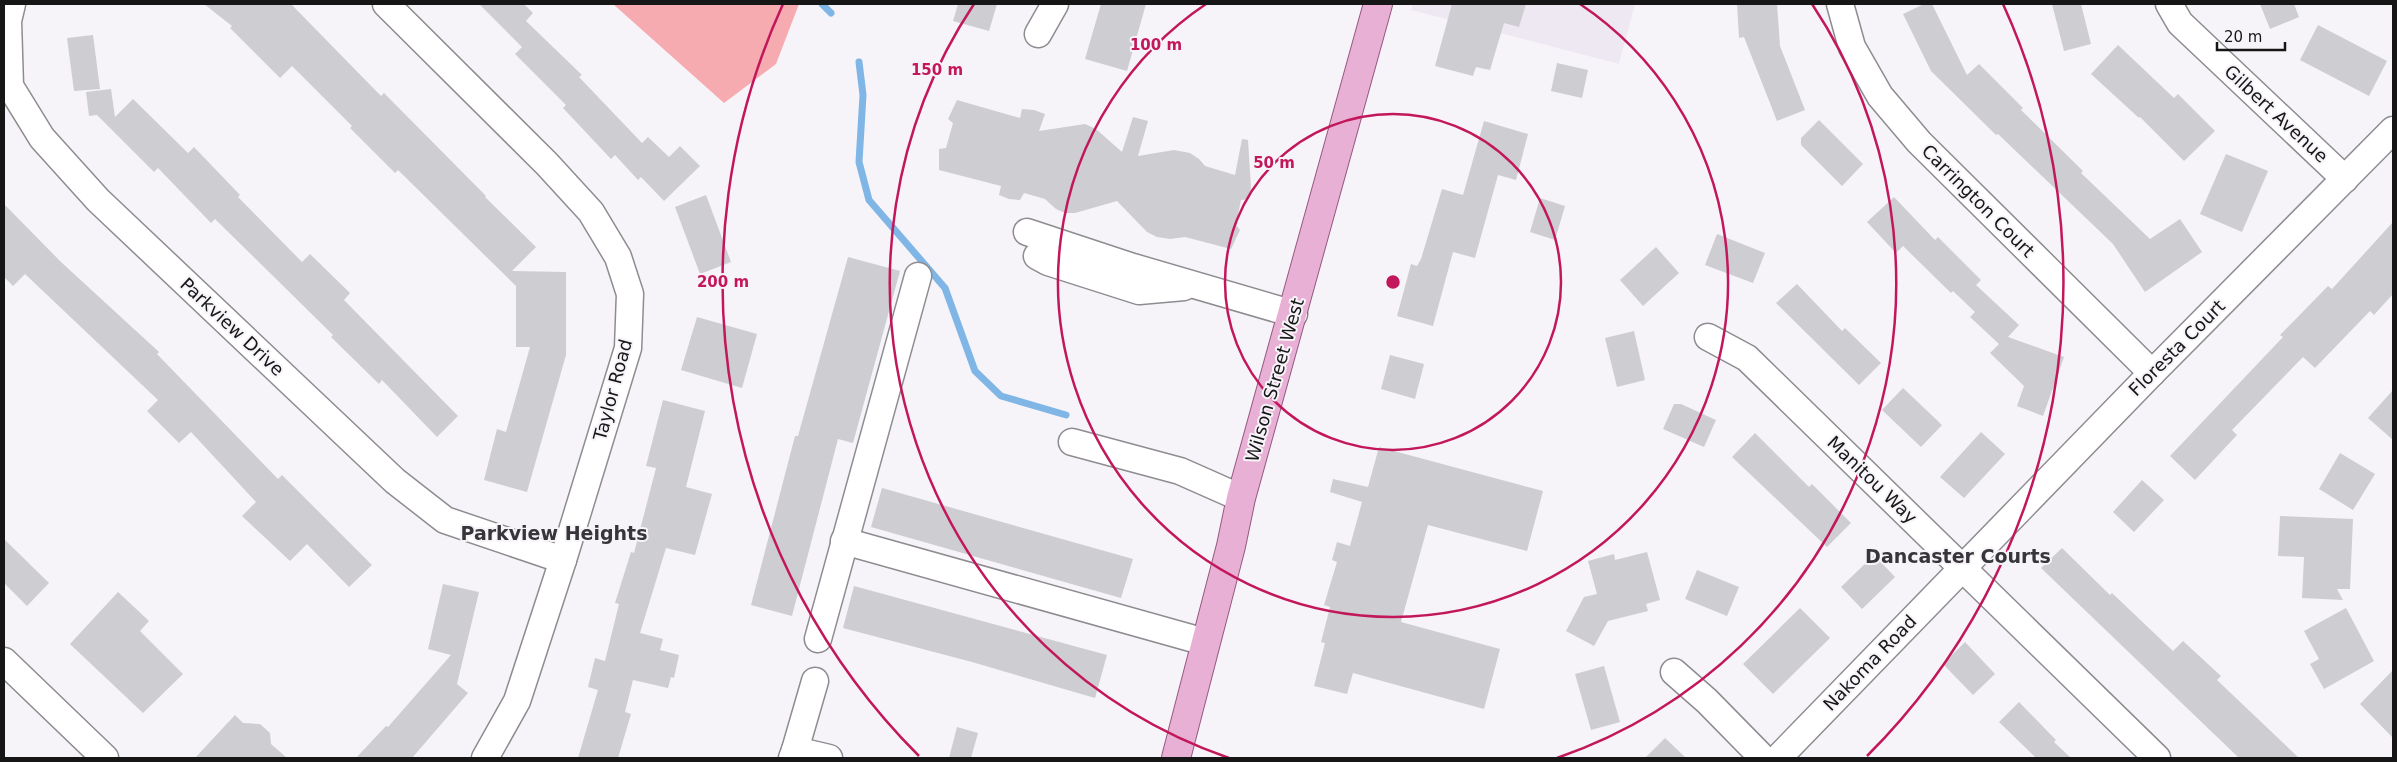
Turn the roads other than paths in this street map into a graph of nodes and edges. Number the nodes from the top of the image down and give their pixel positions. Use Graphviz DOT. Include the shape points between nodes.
graph roads {
  1 [pos="12,4"];
  2 [pos="386,4"];
  3 [pos="1055,4"];
  4 [pos="1378,4"];
  5 [pos="1840,4"];
  6 [pos="2169,4"];
  7 [pos="1038,34"];
  8 [pos="2393,130"];
  9 [pos="2345,179"];
  10 [pos="1028,232"];
  11 [pos="1037,256"];
  12 [pos="918,276"];
  13 [pos="1200,286"];
  14 [pos="1294,314"];
  15 [pos="1708,337"];
  16 [pos="2152,373"];
  17 [pos="1072,442"];
  18 [pos="1241,498"];
  19 [pos="844,541"];
  20 [pos="563,560"];
  21 [pos="1962,568"];
  22 [pos="818,639"];
  23 [pos="1205,642"];
  24 [pos="4,661"];
  25 [pos="1674,672"];
  26 [pos="815,681"];
  27 [pos="794,754"];
  28 [pos="105,758"];
  29 [pos="485,758"];
  30 [pos="829,758"];
  31 [pos="1176,758"];
  32 [pos="1763,758"];
  33 [pos="1778,758"];
  34 [pos="2157,758"];
  1 -- 20 [label="street, Parkview Drive" via="8,21 10,86 42,138 98,200 394,481 445,520"];
  2 -- 20 [label="street, Taylor Road" via="591,212 618,257 630,294 628,348"];
  3 -- 7 [label="street"];
  4 -- 14 [label="main road, Wilson Street West"];
  5 -- 16 [label="street, Carrington Court" via="1852,46 1880,96 1919,142"];
  6 -- 9 [label="street, Gilbert Avenue" via="2180,23"];
  8 -- 9 [label="street, Floresta Court"];
  9 -- 16 [label="street, Floresta Court"];
  10 -- 13 [label="street"];
  11 -- 13 [label="street" via="1139,291"];
  12 -- 19 [label="street"];
  13 -- 14 [label="street"];
  14 -- 18 [label="main road, Wilson Street West"];
  15 -- 21 [label="street, Manitou Way" via="1747,358"];
  16 -- 21 [label="street, Floresta Court"];
  17 -- 18 [label="street" via="1180,471"];
  18 -- 23 [label="main road, Wilson Street West"];
  19 -- 22 [label="street"];
  19 -- 23 [label="street"];
  20 -- 29 [label="street, Taylor Road" via="517,701"];
  21 -- 33 [label="street, Nakoma Road"];
  21 -- 34 [label="street, Manitou Way"];
  23 -- 31 [label="main road, Wilson Street West"];
  24 -- 28 [label="street"];
  25 -- 32 [label="street" via="1707,700"];
  26 -- 27 [label="street"];
  27 -- 30 [label="street"];
}
